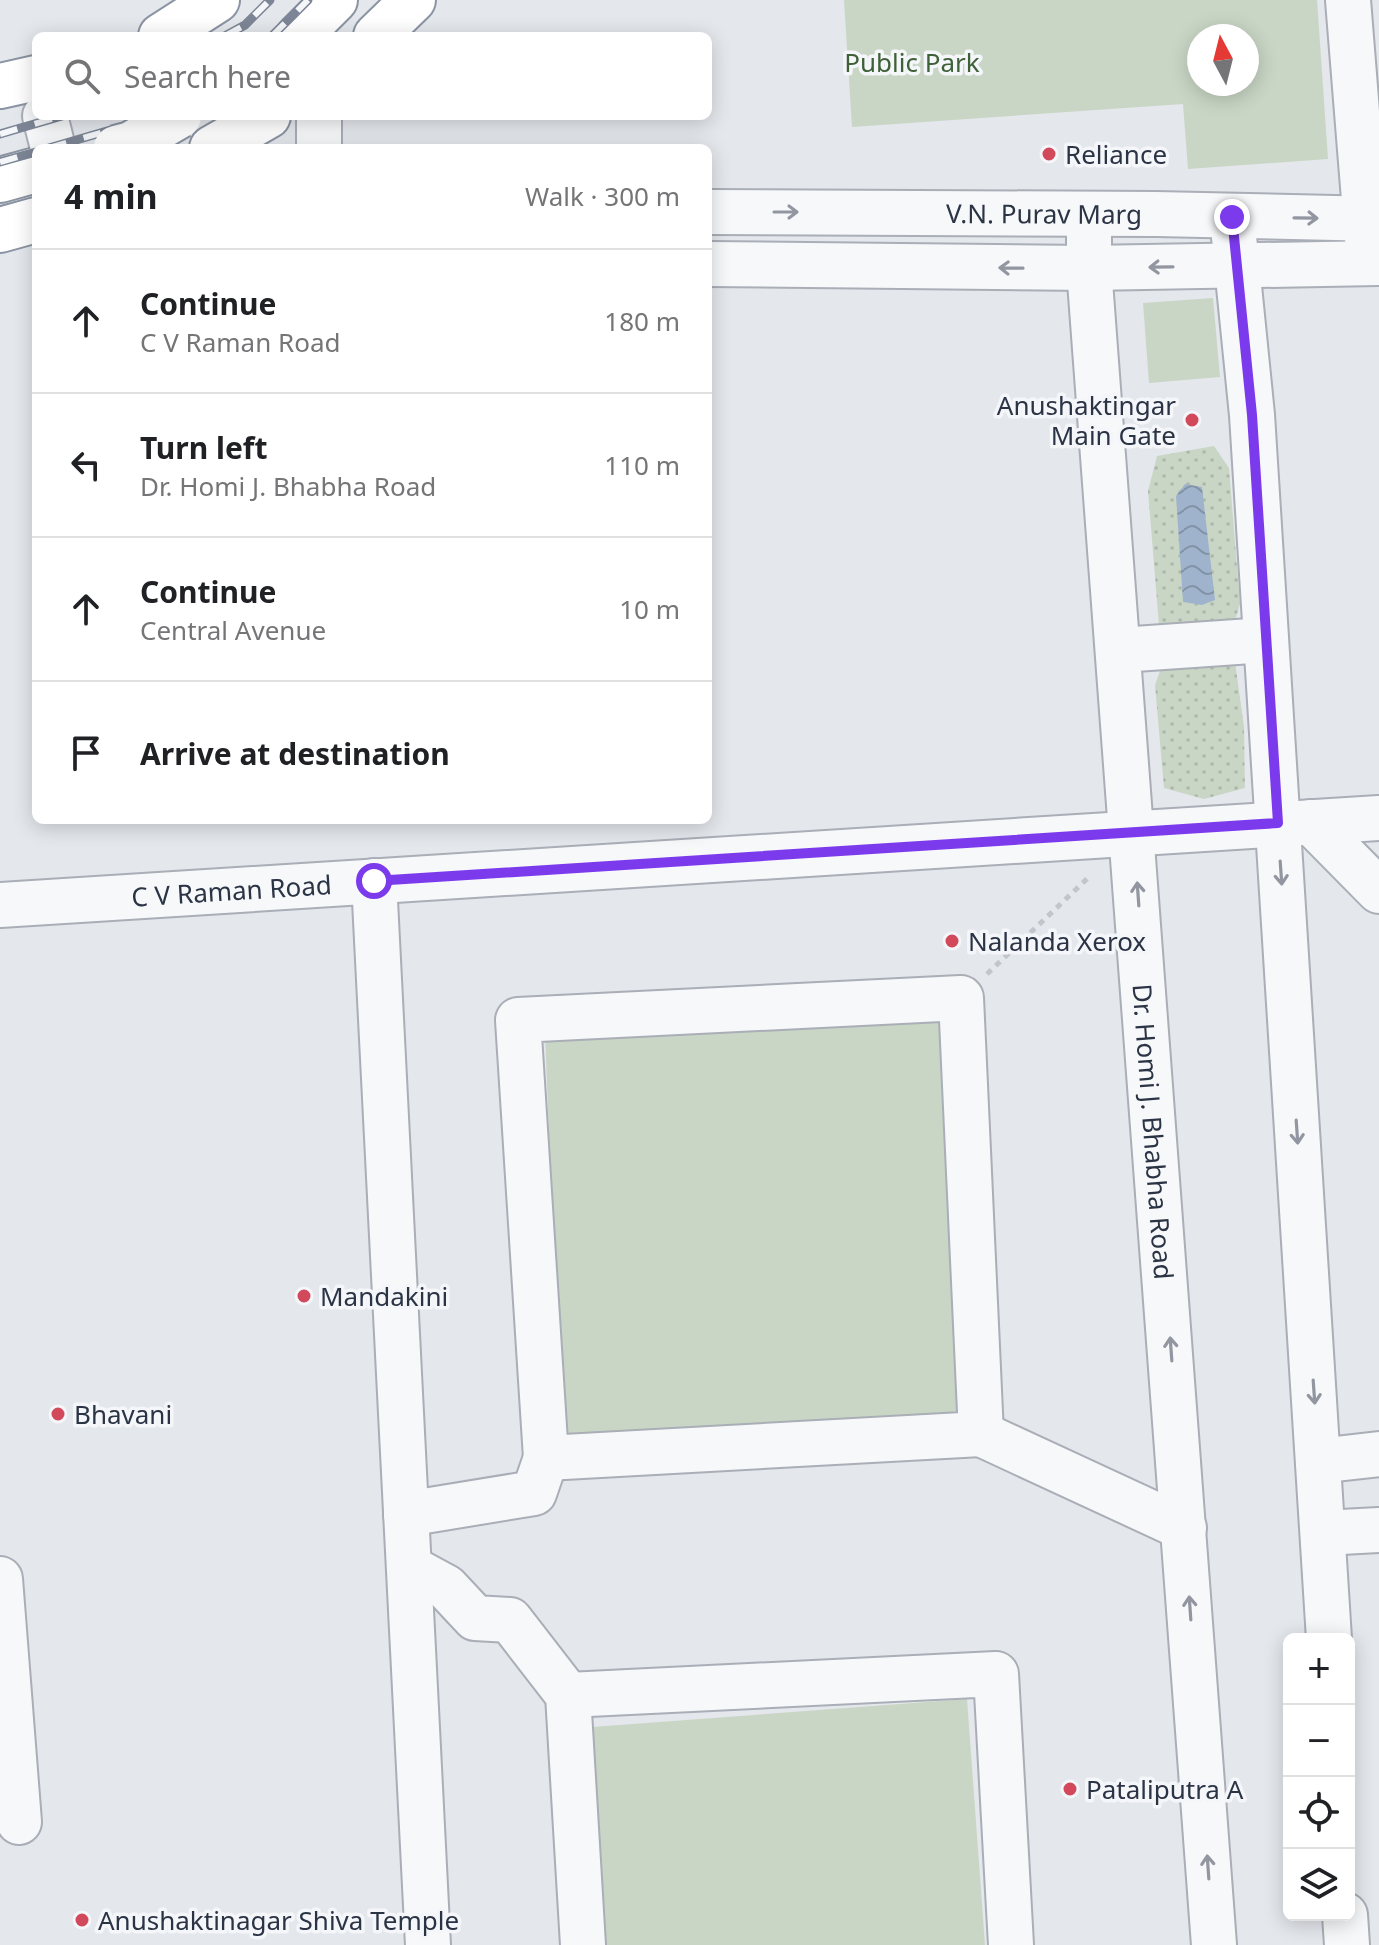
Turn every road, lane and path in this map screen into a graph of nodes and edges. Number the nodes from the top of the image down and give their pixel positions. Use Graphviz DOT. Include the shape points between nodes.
graph roads {
  1 [pos="217,0"];
  2 [pos="335,0"];
  3 [pos="413,0"];
  4 [pos="1348,0"];
  5 [pos="167,32"];
  6 [pos="303,32"];
  7 [pos="380,32"];
  8 [pos="42,120"];
  9 [pos="161,120"];
  10 [pos="172,120"];
  11 [pos="261,120"];
  12 [pos="319,120"];
  13 [pos="51,144"];
  14 [pos="131,144"];
  15 [pos="175,144"];
  16 [pos="219,144"];
  17 [pos="319,144"];
  18 [pos="32,171"];
  19 [pos="0,180"];
  20 [pos="712,212"];
  21 [pos="1089,214"];
  22 [pos="1232,217"];
  23 [pos="1373,219"];
  24 [pos="32,221"];
  25 [pos="0,230"];
  26 [pos="1374,263"];
  27 [pos="712,264"];
  28 [pos="1234,265"];
  29 [pos="1089,268"];
  30 [pos="1266,640"];
  31 [pos="1120,650"];
  32 [pos="1379,818"];
  33 [pos="1294,822"];
  34 [pos="1134,834"];
  35 [pos="374,881"];
  36 [pos="1379,891"];
  37 [pos="0,905"];
  38 [pos="961,998"];
  39 [pos="981,1434"];
  40 [pos="1379,1454"];
  41 [pos="546,1458"];
  42 [pos="1318,1461"];
  43 [pos="406,1514"];
  44 [pos="1184,1528"];
  45 [pos="1379,1530"];
  46 [pos="1323,1533"];
  47 [pos="409,1567"];
  48 [pos="0,1579"];
  49 [pos="1329,1633"];
  50 [pos="568,1695"];
  51 [pos="19,1822"];
  52 [pos="1345,1921"];
  53 [pos="428,1945"];
  54 [pos="583,1945"];
  55 [pos="1011,1945"];
  56 [pos="1214,1945"];
  57 [pos="1347,1945"];
  1 -- 5 [label="highway"];
  2 -- 6 [label="highway"];
  3 -- 7 [label="highway"];
  4 -- 23 [label="street"];
  8 -- 13 [label="street"];
  9 -- 15 [label="street"];
  10 -- 14 [label="highway, bridge"];
  11 -- 16 [label="highway"];
  12 -- 17 [label="street"];
  18 -- 19 [label="highway"];
  20 -- 21 [label="street, V.N. Purav Marg, one-way"];
  21 -- 22 [label="street, V.N. Purav Marg"];
  21 -- 29 [label="street, Dr. Homi J. Bhabha Road"];
  22 -- 23 [label="street, V.N. Purav Marg, one-way"];
  22 -- 28 [label="street"];
  23 -- 26 [label="street"];
  24 -- 25 [label="highway"];
  26 -- 28 [label="street, V.N. Purav Marg"];
  29 -- 27 [label="street, V.N. Purav Marg, one-way"];
  28 -- 29 [label="street, V.N. Purav Marg, one-way"];
  28 -- 30 [label="street" via="1252,415"];
  29 -- 31 [label="street, Dr. Homi J. Bhabha Road"];
  30 -- 31 [label="street"];
  30 -- 33 [label="street"];
  31 -- 34 [label="street, Dr. Homi J. Bhabha Road"];
  32 -- 33 [label="street, C V Raman Road"];
  33 -- 34 [label="street, C V Raman Road"];
  33 -- 36 [label="street"];
  33 -- 42 [label="street, one-way"];
  34 -- 35 [label="street, C V Raman Road"];
  34 -- 38 [label="path"];
  44 -- 34 [label="street, Dr. Homi J. Bhabha Road, one-way"];
  35 -- 37 [label="street, C V Raman Road"];
  35 -- 43 [label="street"];
  38 -- 39 [label="street"];
  38 -- 41 [label="street" via="518,1020"];
  39 -- 41 [label="street"];
  39 -- 44 [label="street"];
  40 -- 42 [label="street"];
  41 -- 43 [label="street" via="534,1493"];
  42 -- 46 [label="street"];
  43 -- 47 [label="street"];
  56 -- 44 [label="street, Dr. Homi J. Bhabha Road, one-way"];
  45 -- 46 [label="street"];
  46 -- 49 [label="street"];
  47 -- 50 [label="street" via="446,1587 475,1618 510,1620"];
  47 -- 53 [label="street"];
  48 -- 51 [label="street"];
  50 -- 54 [label="street"];
  50 -- 55 [label="street" via="996,1674"];
  52 -- 57 [label="street"];
}
